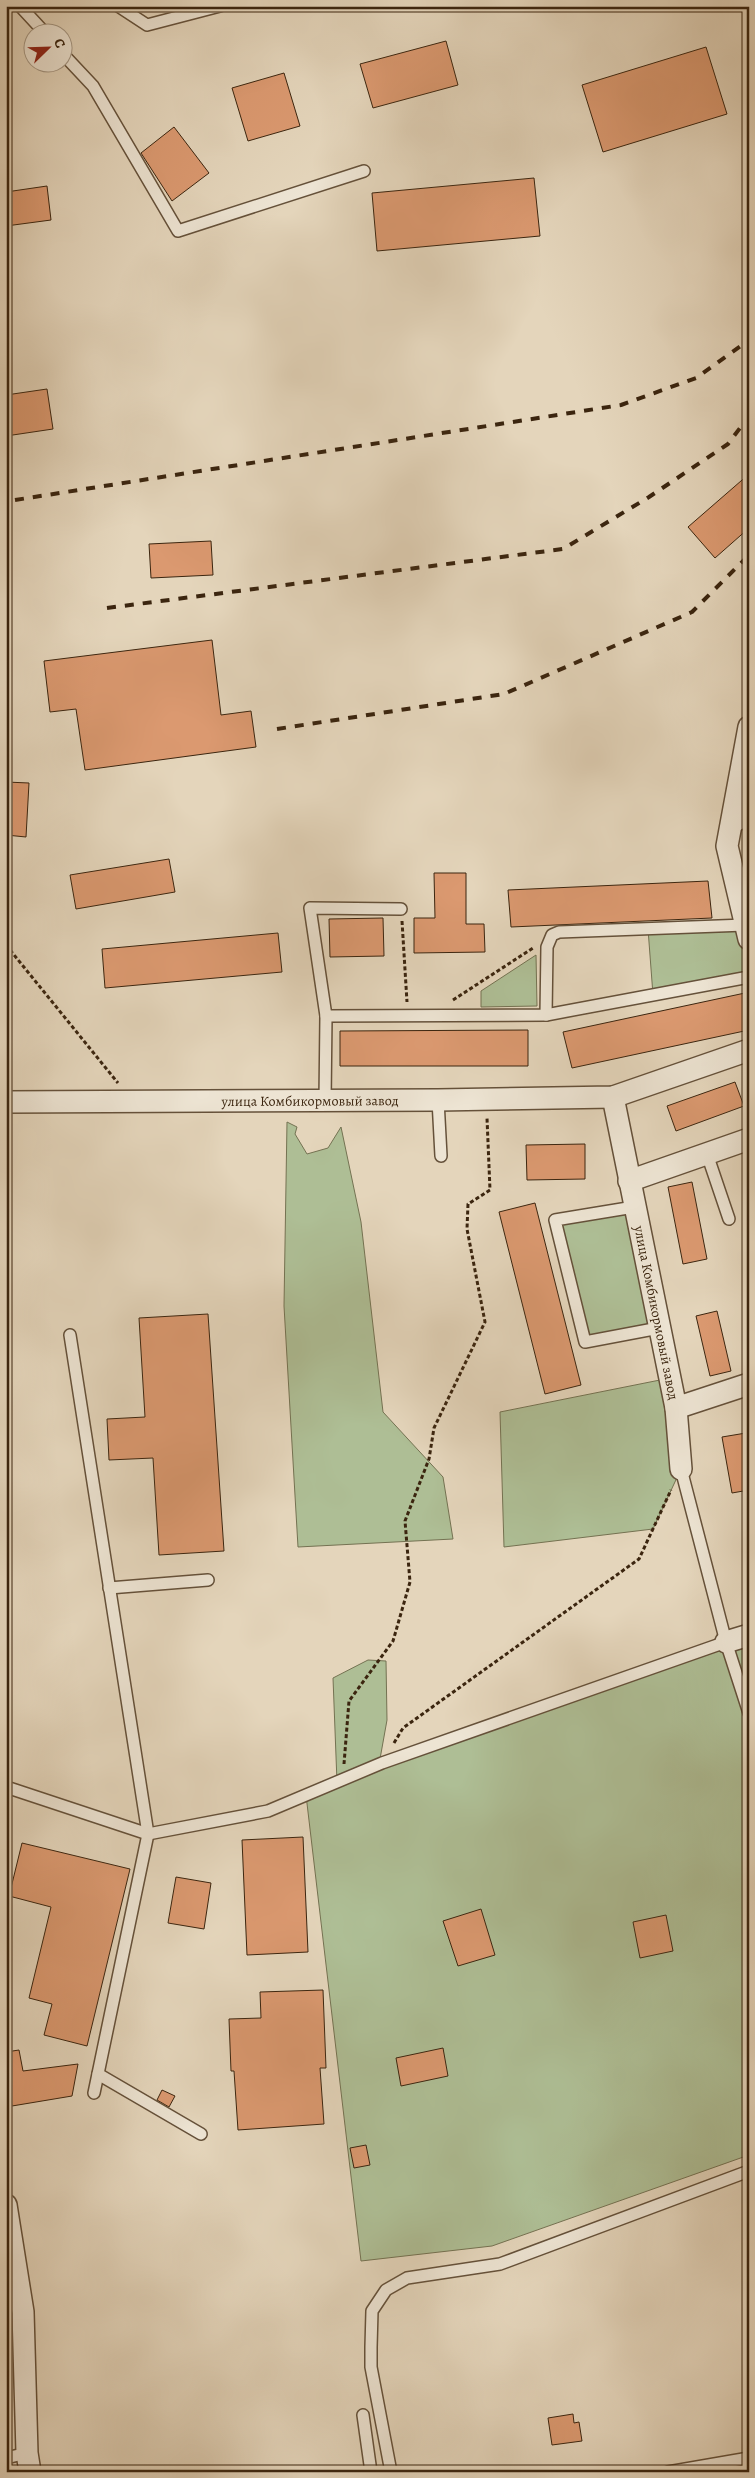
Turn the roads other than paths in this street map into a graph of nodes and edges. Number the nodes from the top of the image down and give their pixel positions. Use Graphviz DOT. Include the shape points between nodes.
graph roads {
  1 [pos="20,6"];
  2 [pos="118,6"];
  3 [pos="220,6"];
  4 [pos="35,22"];
  5 [pos="72,64"];
  6 [pos="364,171"];
  7 [pos="749,727"];
  8 [pos="749,819"];
  9 [pos="729,835"];
  10 [pos="401,909"];
  11 [pos="747,932"];
  12 [pos="749,977"];
  13 [pos="546,1015"];
  14 [pos="326,1016"];
  15 [pos="749,1050"];
  16 [pos="613,1097"];
  17 [pos="438,1100"];
  18 [pos="325,1101"];
  19 [pos="6,1102"];
  20 [pos="749,1139"];
  21 [pos="707,1154"];
  22 [pos="441,1156"];
  23 [pos="629,1182"];
  24 [pos="634,1207"];
  25 [pos="729,1220"];
  26 [pos="659,1328"];
  27 [pos="70,1335"];
  28 [pos="749,1384"];
  29 [pos="676,1408"];
  30 [pos="681,1469"];
  31 [pos="208,1580"];
  32 [pos="109,1588"];
  33 [pos="749,1635"];
  34 [pos="726,1642"];
  35 [pos="749,1713"];
  36 [pos="6,1787"];
  37 [pos="148,1834"];
  38 [pos="98,2074"];
  39 [pos="94,2092"];
  40 [pos="201,2134"];
  41 [pos="749,2171"];
  42 [pos="6,2205"];
  43 [pos="363,2415"];
  44 [pos="6,2458"];
  45 [pos="749,2458"];
  46 [pos="29,2463"];
  47 [pos="371,2472"];
  48 [pos="391,2472"];
  49 [pos="668,2472"];
  1 -- 4 [label="lane"];
  2 -- 3 [label="lane" via="147,25"];
  5 -- 6 [label="lane" via="93,86 178,231"];
  7 -- 9 [label="street"];
  8 -- 9 [label="lane" via="736,826"];
  9 -- 11 [label="street" via="727,846"];
  10 -- 14 [label="lane" via="310,908"];
  11 -- 13 [label="lane" via="559,932 552,935 547,947"];
  12 -- 13 [label="lane"];
  13 -- 14 [label="lane"];
  14 -- 18 [label="lane"];
  15 -- 16 [label="street, улица Комбикормовый завод"];
  16 -- 17 [label="street, улица Комбикормовый завод"];
  16 -- 23 [label="street, улица Комбикормовый завод"];
  17 -- 18 [label="street, улица Комбикормовый завод"];
  17 -- 22 [label="lane"];
  18 -- 19 [label="street, улица Комбикормовый завод"];
  20 -- 21 [label="street"];
  21 -- 23 [label="street"];
  21 -- 25 [label="lane"];
  23 -- 24 [label="street, улица Комбикормовый завод"];
  24 -- 26 [label="street, улица Комбикормовый завод"];
  24 -- 26 [label="lane" via="555,1220 584,1342"];
  26 -- 29 [label="street, улица Комбикормовый завод"];
  27 -- 32 [label="lane"];
  28 -- 29 [label="street"];
  29 -- 30 [label="street, улица Комбикормовый завод"];
  30 -- 34 [label="lane"];
  31 -- 32 [label="lane"];
  32 -- 37 [label="lane"];
  33 -- 34 [label="street"];
  34 -- 35 [label="lane"];
  34 -- 37 [label="lane" via="382,1763 268,1811"];
  36 -- 37 [label="lane"];
  37 -- 38 [label="lane"];
  38 -- 39 [label="lane"];
  38 -- 40 [label="lane"];
  41 -- 48 [label="lane" via="500,2264 407,2278 386,2290 372,2311 371,2348"];
  42 -- 46 [label="street" via="23,2312"];
  43 -- 47 [label="lane"];
  44 -- 46 [label="lane"];
  45 -- 49 [label="lane"];
}
